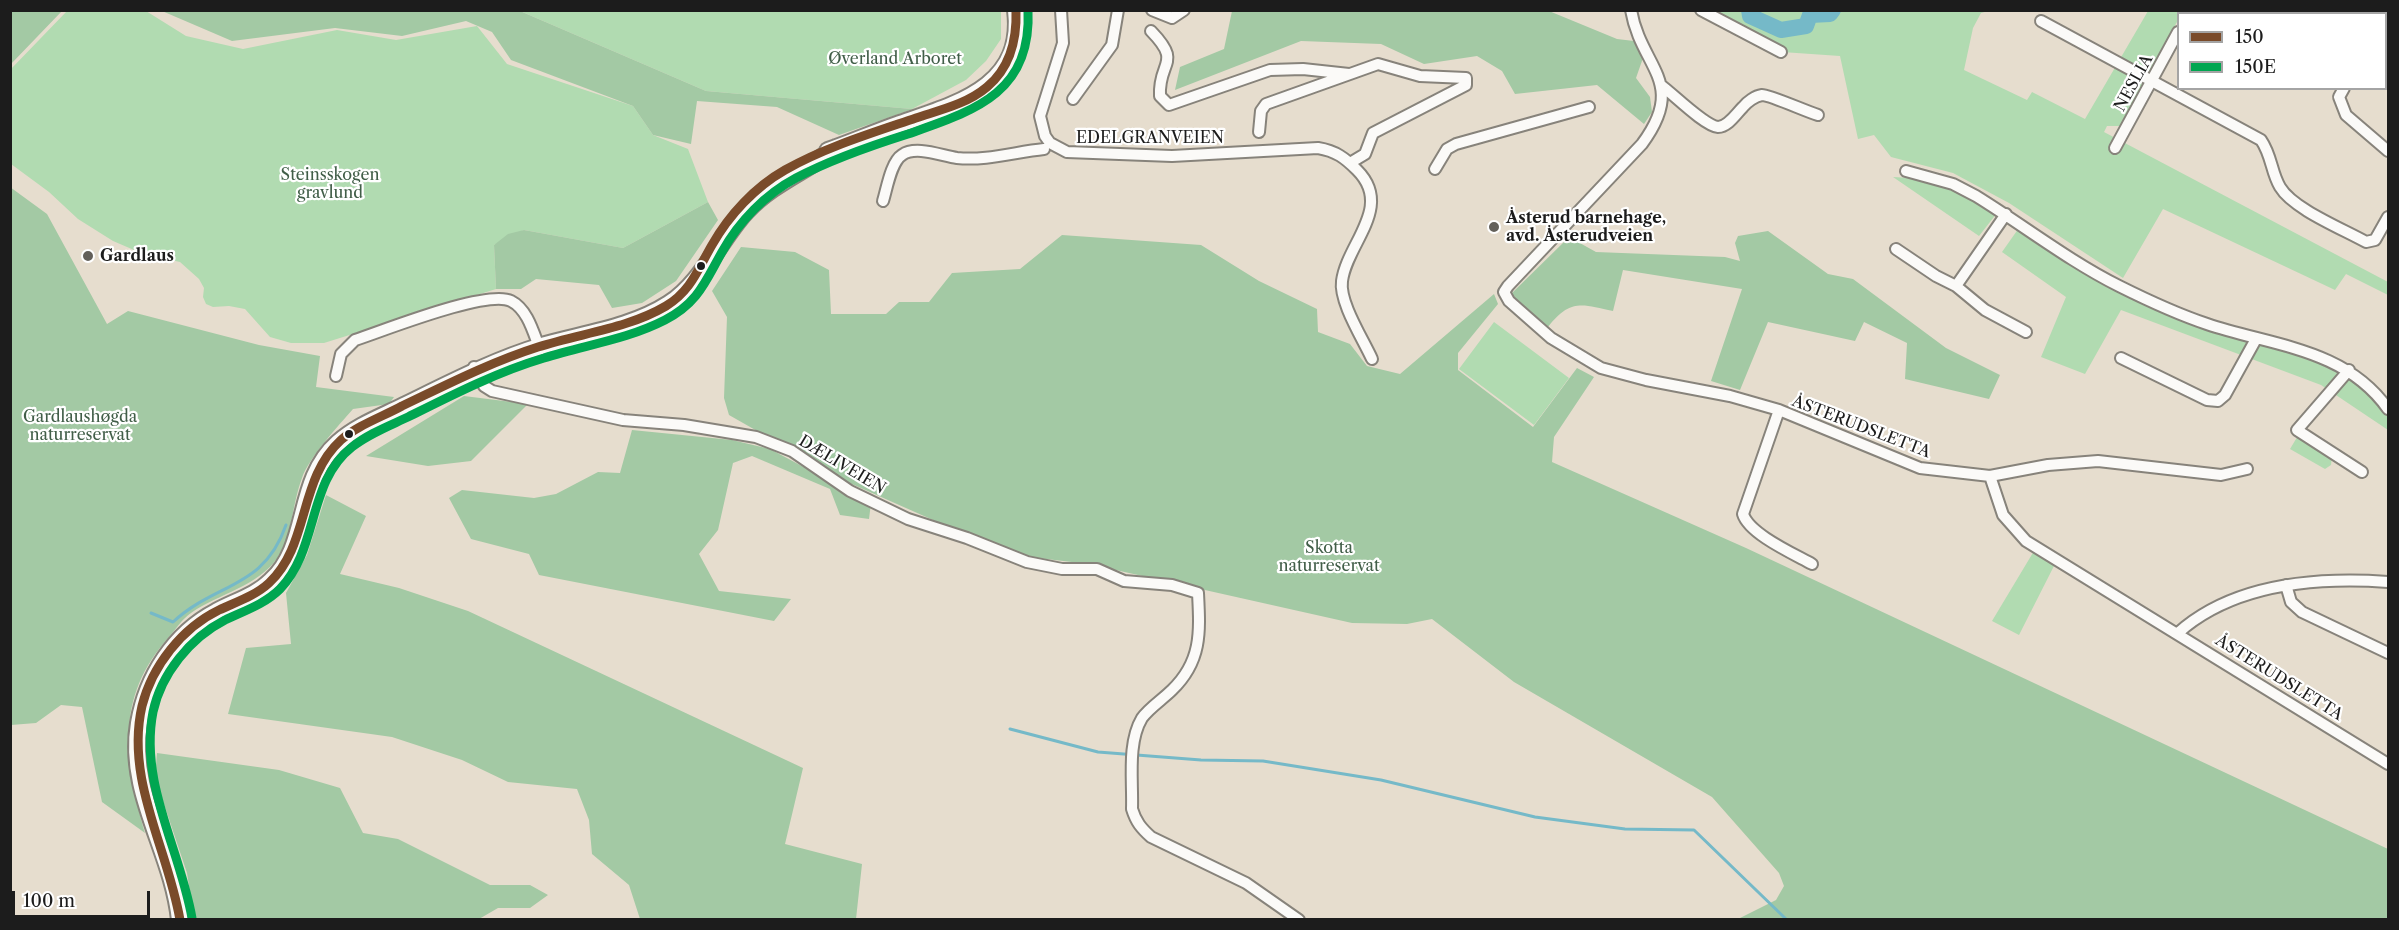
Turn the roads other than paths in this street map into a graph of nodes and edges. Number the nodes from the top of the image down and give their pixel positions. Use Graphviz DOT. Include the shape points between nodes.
graph roads {
  1 [pos="1016,10"];
  2 [pos="1061,10"];
  3 [pos="1118,10"];
  4 [pos="1152,10"];
  5 [pos="1184,10"];
  6 [pos="1631,10"];
  7 [pos="1701,10"];
  8 [pos="2041,21"];
  9 [pos="1151,31"];
  10 [pos="2177,34"];
  11 [pos="1781,52"];
  12 [pos="1354,74"];
  13 [pos="2153,81"];
  14 [pos="1662,86"];
  15 [pos="2343,90"];
  16 [pos="1073,99"];
  17 [pos="1589,107"];
  18 [pos="1818,115"];
  19 [pos="1258,132"];
  20 [pos="2115,148"];
  21 [pos="1044,149"];
  22 [pos="2388,151"];
  23 [pos="1350,163"];
  24 [pos="1435,169"];
  25 [pos="1906,171"];
  26 [pos="883,201"];
  27 [pos="2006,214"];
  28 [pos="2388,217"];
  29 [pos="1896,249"];
  30 [pos="1956,286"];
  31 [pos="2025,332"];
  32 [pos="2256,339"];
  33 [pos="537,342"];
  34 [pos="1372,358"];
  35 [pos="2121,358"];
  36 [pos="2349,370"];
  37 [pos="472,372"];
  38 [pos="336,375"];
  39 [pos="2388,409"];
  40 [pos="1779,410"];
  41 [pos="2247,469"];
  42 [pos="2362,472"];
  43 [pos="1990,476"];
  44 [pos="1812,564"];
  45 [pos="2388,582"];
  46 [pos="2286,585"];
  47 [pos="2178,633"];
  48 [pos="2388,653"];
  49 [pos="2388,764"];
  50 [pos="180,920"];
  51 [pos="1299,920"];
  1 -- 33 [label="main road" via="1013,47 1004,68 988,86 955,104 792,167 752,193 709,250 701,270 670,303 634,319"];
  2 -- 23 [label="street, EDELGRANVEIEN" via="1063,43 1040,116 1050,144 1067,152 1172,156 1318,148 1341,155"];
  3 -- 16 [label="street" via="1112,45"];
  4 -- 5 [label="street" via="1172,18"];
  6 -- 14 [label="street"];
  7 -- 11 [label="street"];
  8 -- 13 [label="street"];
  9 -- 12 [label="street" via="1168,53 1160,96 1169,105 1270,70"];
  10 -- 13 [label="street, NESLIA"];
  12 -- 19 [label="street" via="1266,104"];
  12 -- 23 [label="street" via="1378,64 1420,76 1462,76 1466,85 1384,125 1373,133 1365,154"];
  13 -- 20 [label="street, NESLIA"];
  13 -- 28 [label="street" via="2261,140 2270,154 2278,184 2298,204 2366,242 2375,240"];
  14 -- 18 [label="street" via="1707,123 1718,127 1727,124 1759,95"];
  14 -- 40 [label="street, ÅSTERUDSLETTA" via="1657,120 1642,144 1504,292 1551,338 1601,368"];
  15 -- 22 [label="street" via="2339,97 2346,115"];
  17 -- 24 [label="street" via="1456,144 1447,149"];
  21 -- 26 [label="street" via="990,158 905,153 897,159"];
  23 -- 34 [label="street" via="1366,179 1372,203 1345,271 1342,290"];
  25 -- 27 [label="street" via="1953,184"];
  27 -- 30 [label="street"];
  27 -- 32 [label="street" via="2118,285 2205,324"];
  29 -- 30 [label="street"];
  30 -- 31 [label="street" via="1985,310"];
  32 -- 35 [label="street" via="2226,395 2218,401 2207,400"];
  32 -- 36 [label="street" via="2306,350"];
  33 -- 37 [label="main road"];
  33 -- 38 [label="street" via="525,313 509,300 478,300 355,340 341,354"];
  36 -- 39 [label="street"];
  36 -- 42 [label="street" via="2297,430"];
  37 -- 50 [label="main road" via="359,428 334,447 312,479 291,552 276,577 189,630 169,651 152,680 138,732 138,772"];
  37 -- 51 [label="street, DÆLIVEIEN" via="492,391 613,419 737,432 771,442 850,491 898,515 1027,562 1062,569 1097,569 1124,581 1172,585 1198,593 1198,650 1192,666 1187,676 1143,717 1134,739 1132,809 1141,828 1151,837 1246,884"];
  40 -- 43 [label="street, ÅSTERUDSLETTA" via="1920,468"];
  40 -- 44 [label="street" via="1743,514 1745,521 1760,533"];
  41 -- 43 [label="street" via="2221,475 2098,461"];
  43 -- 47 [label="street, ÅSTERUDSLETTA" via="2003,515 2026,541"];
  45 -- 46 [label="street" via="2315,581"];
  46 -- 47 [label="street" via="2207,610"];
  46 -- 48 [label="street" via="2291,602 2302,612"];
  47 -- 49 [label="street, ÅSTERUDSLETTA"];
}
